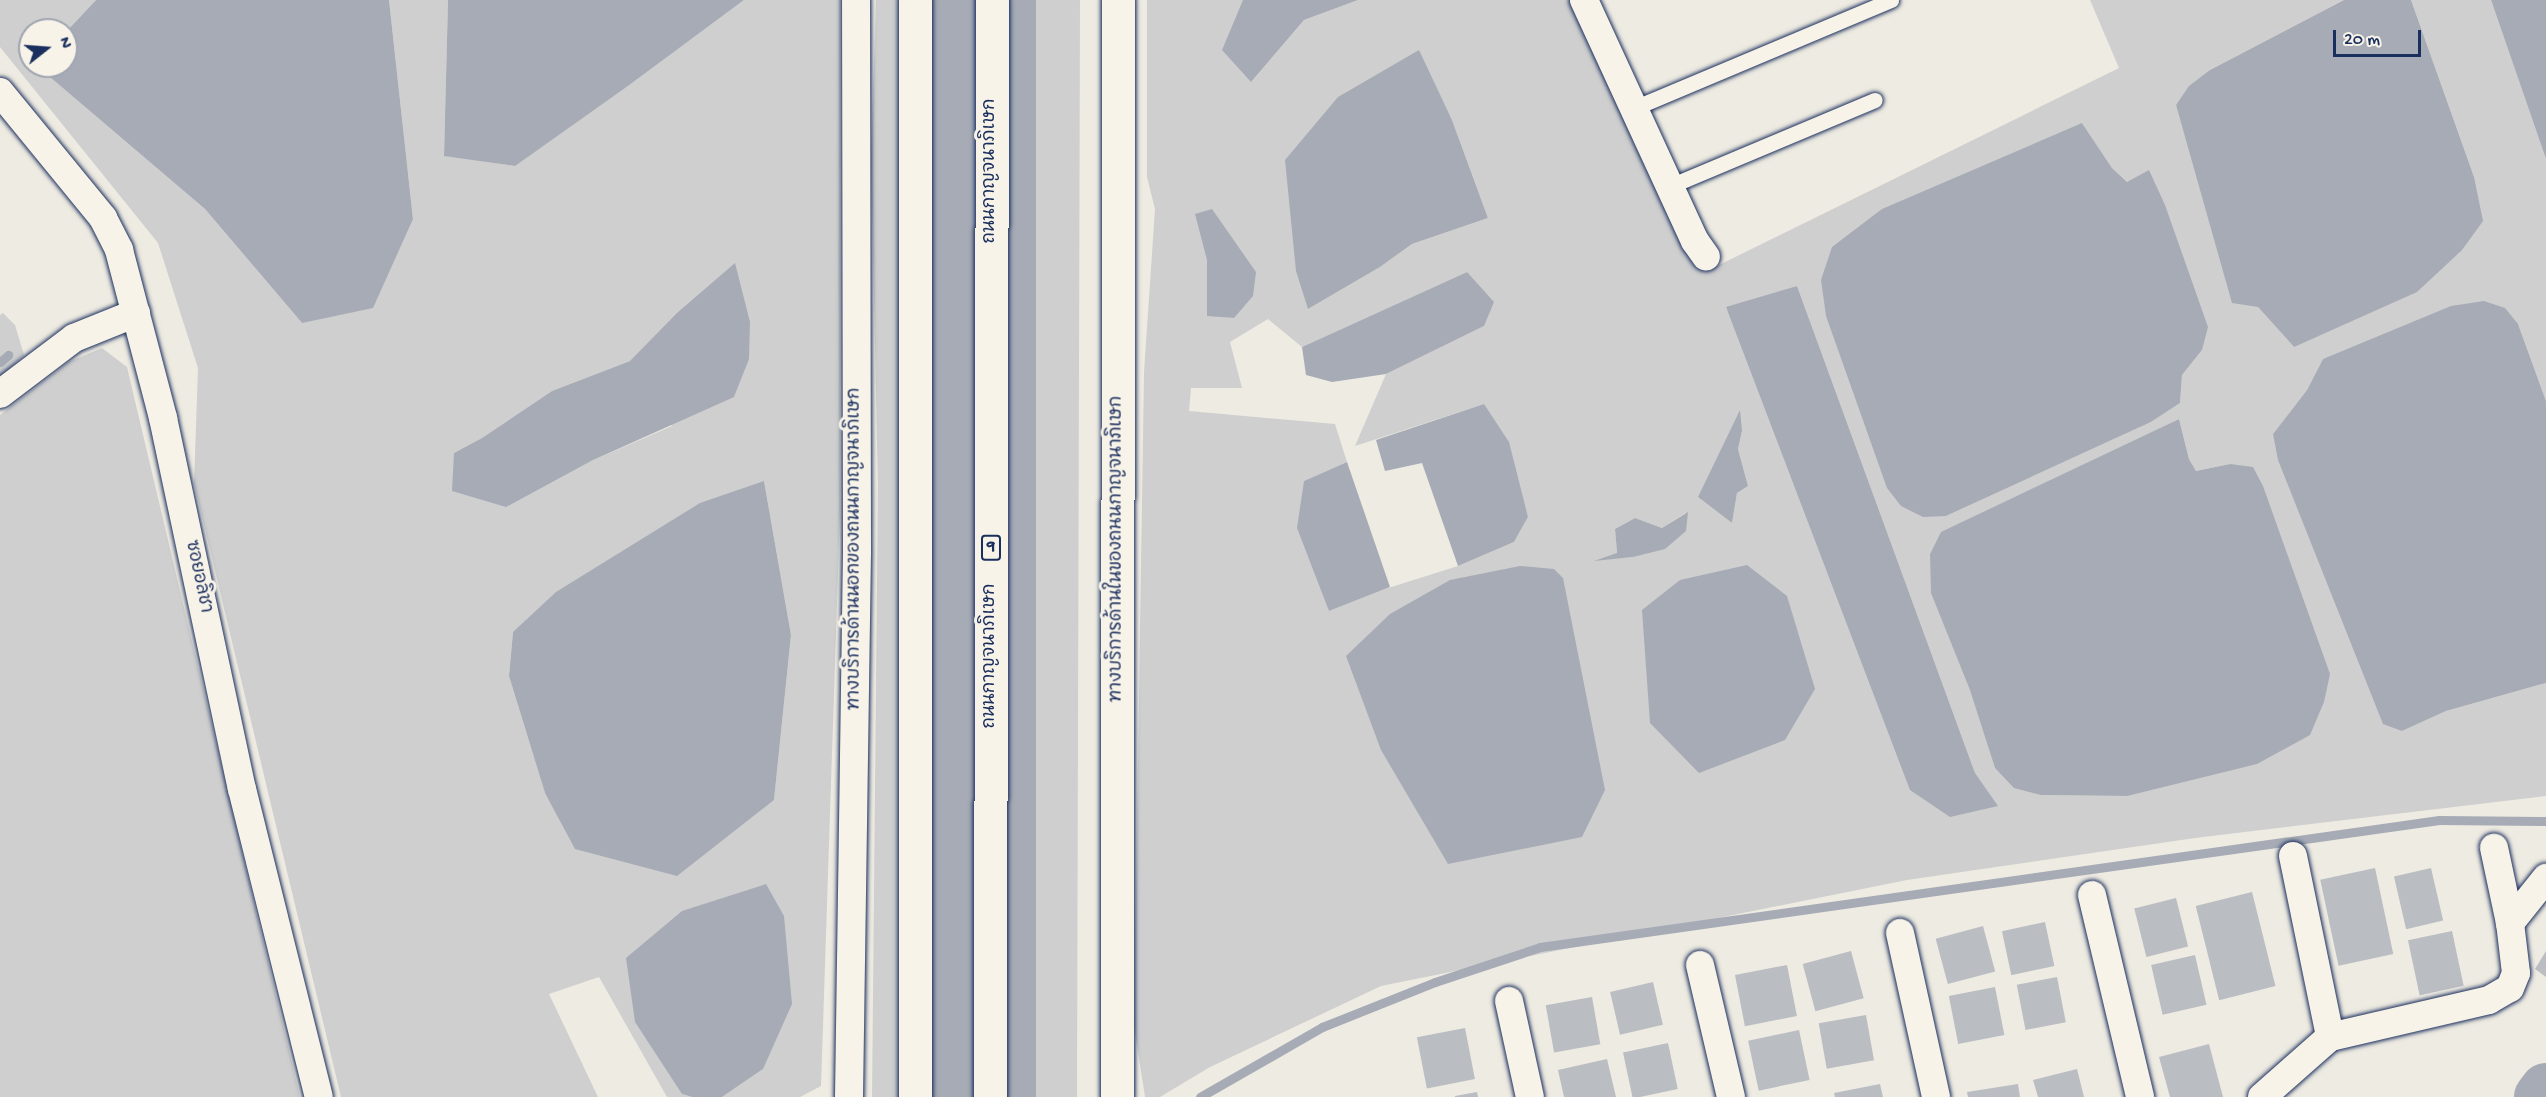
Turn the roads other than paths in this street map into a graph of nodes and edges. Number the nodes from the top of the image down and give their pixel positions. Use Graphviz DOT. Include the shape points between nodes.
graph roads {
  1 [pos="856,0"];
  2 [pos="915,0"];
  3 [pos="992,0"];
  4 [pos="1118,0"];
  5 [pos="1584,0"];
  6 [pos="1891,0"];
  7 [pos="0,92"];
  8 [pos="1875,100"];
  9 [pos="1634,108"];
  10 [pos="1670,186"];
  11 [pos="1706,257"];
  12 [pos="136,313"];
  13 [pos="0,394"];
  14 [pos="2494,848"];
  15 [pos="2293,856"];
  16 [pos="2546,878"];
  17 [pos="2092,895"];
  18 [pos="2510,923"];
  19 [pos="1900,933"];
  20 [pos="1700,965"];
  21 [pos="1509,1000"];
  22 [pos="2330,1037"];
  23 [pos="319,1097"];
  24 [pos="849,1097"];
  25 [pos="915,1097"];
  26 [pos="990,1097"];
  27 [pos="1117,1097"];
  28 [pos="1530,1097"];
  29 [pos="1731,1097"];
  30 [pos="1936,1097"];
  31 [pos="2140,1097"];
  32 [pos="2262,1097"];
  1 -- 24 [label="street, ทางบริการด้านนอกของถนนกาญจนาภิเษก" via="857,553"];
  2 -- 25 [label="main road"];
  3 -- 26 [label="main road, ถนนกาญจนาภิเษก / 9"];
  4 -- 27 [label="main road, ทางบริการด้านในของถนนกาญจนาภิเษก"];
  5 -- 9 [label="street"];
  6 -- 9 [label="lane"];
  7 -- 12 [label="street, ซอยอลิชา" via="103,218 119,250"];
  8 -- 10 [label="lane"];
  9 -- 10 [label="street"];
  10 -- 11 [label="street"];
  12 -- 13 [label="street" via="74,338"];
  12 -- 23 [label="street, ซอยอลิชา" via="163,418 242,789"];
  14 -- 18 [label="street"];
  15 -- 22 [label="street"];
  16 -- 18 [label="street"];
  17 -- 31 [label="street"];
  18 -- 22 [label="street" via="2516,973 2510,988 2488,1000"];
  19 -- 30 [label="street"];
  20 -- 29 [label="street"];
  21 -- 28 [label="street"];
  22 -- 32 [label="street"];
}
